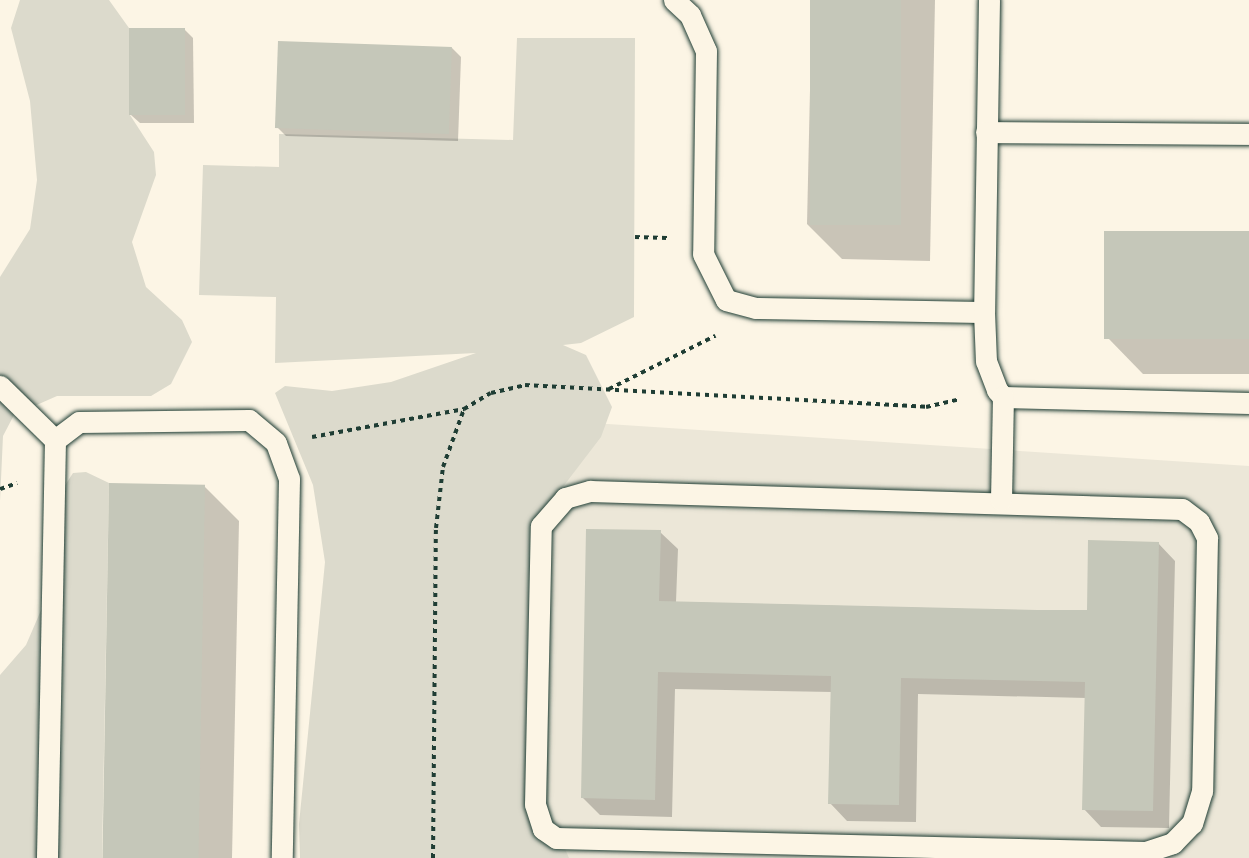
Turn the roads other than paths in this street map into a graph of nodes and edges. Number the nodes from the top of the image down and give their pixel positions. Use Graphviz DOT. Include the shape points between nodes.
graph roads {
  1 [pos="674,0"];
  2 [pos="989,0"];
  3 [pos="986,132"];
  4 [pos="1249,134"];
  5 [pos="984,312"];
  6 [pos="0,386"];
  7 [pos="1003,397"];
  8 [pos="1249,403"];
  9 [pos="55,440"];
  10 [pos="1000,500"];
  11 [pos="47,858"];
  12 [pos="282,858"];
  1 -- 5 [label="lane" via="690,15 706,51 703,254 726,300 772,308"];
  2 -- 3 [label="lane"];
  3 -- 4 [label="lane"];
  3 -- 5 [label="lane"];
  5 -- 7 [label="lane" via="986,362"];
  6 -- 9 [label="lane"];
  7 -- 8 [label="lane"];
  7 -- 10 [label="lane"];
  9 -- 11 [label="lane"];
  9 -- 12 [label="lane" via="79,422 249,420 276,443 289,479"];
  10 -- 10 [label="lane" via="1164,504 1182,509 1199,522 1207,538 1202,790 1192,823 1173,843 1146,852 599,840 556,838 543,829 535,804 541,526 565,498 590,491"];
}
